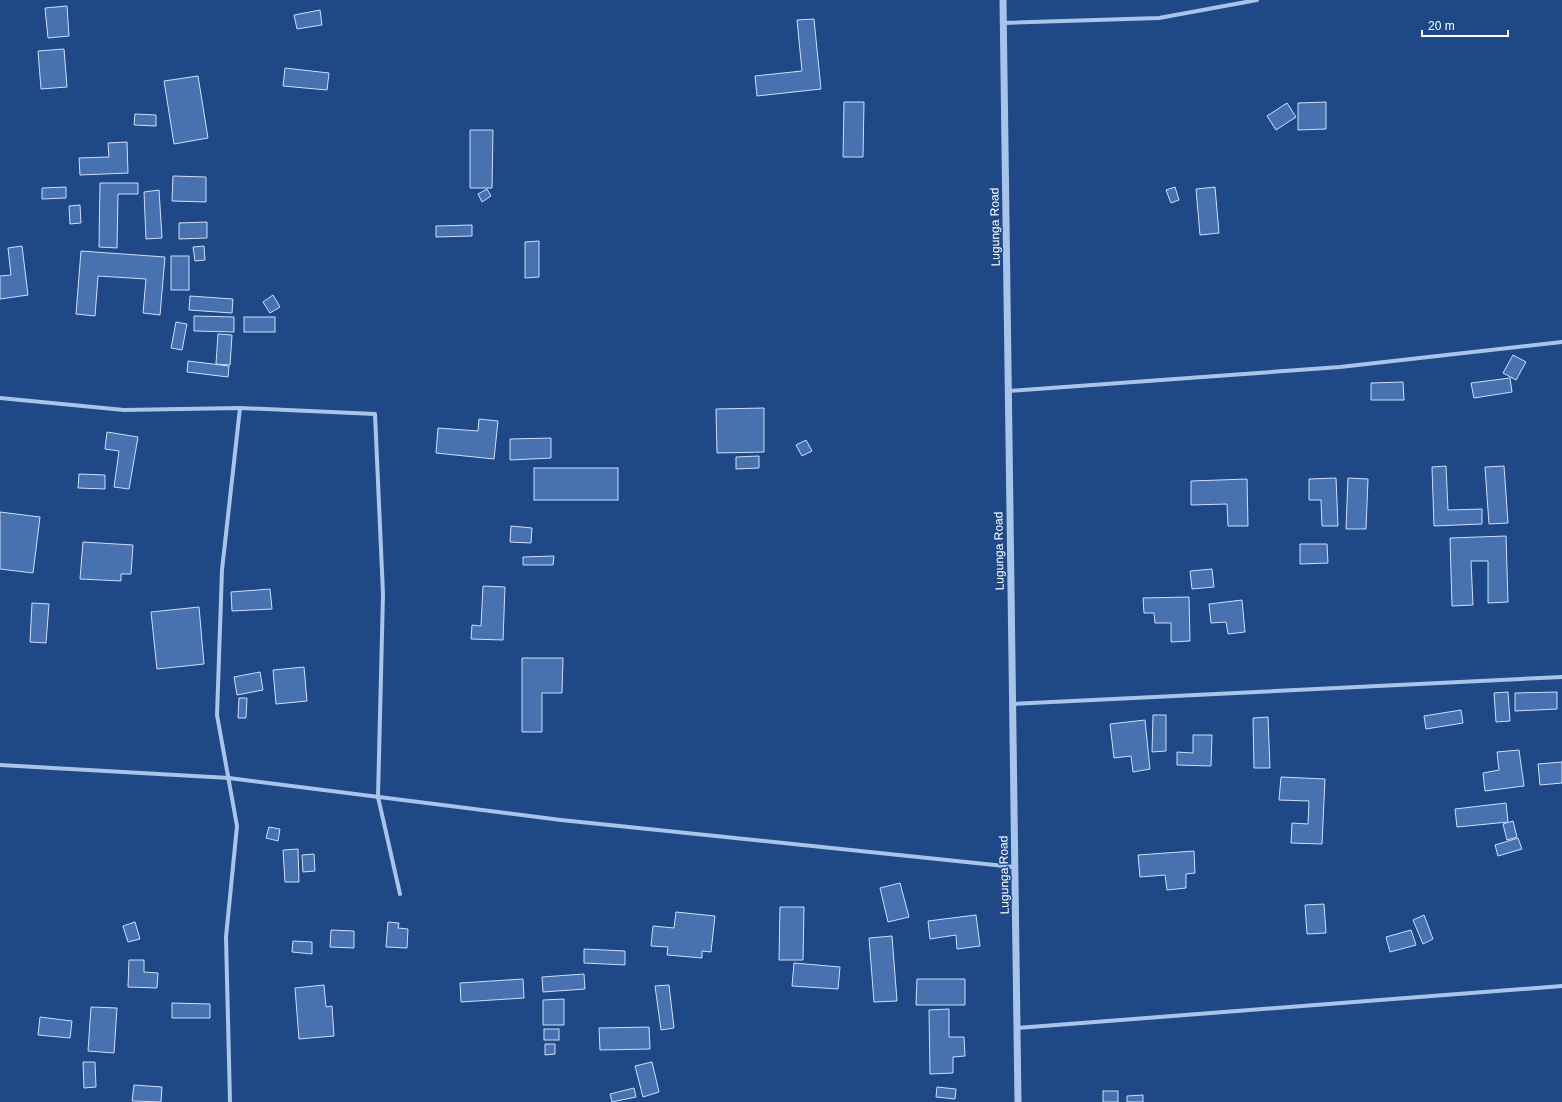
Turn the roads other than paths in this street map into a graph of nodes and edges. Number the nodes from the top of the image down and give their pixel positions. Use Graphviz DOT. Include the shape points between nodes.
graph roads {
  1 [pos="1003,0"];
  2 [pos="1257,0"];
  3 [pos="1003,23"];
  4 [pos="1562,342"];
  5 [pos="1008,391"];
  6 [pos="0,398"];
  7 [pos="240,408"];
  8 [pos="1562,676"];
  9 [pos="1012,704"];
  10 [pos="0,766"];
  11 [pos="229,778"];
  12 [pos="378,797"];
  13 [pos="1014,867"];
  14 [pos="400,894"];
  15 [pos="1562,986"];
  16 [pos="1017,1028"];
  17 [pos="230,1102"];
  18 [pos="1018,1102"];
  1 -- 3 [label="street, Lugunga Road"];
  2 -- 3 [label="street" via="1159,18"];
  3 -- 5 [label="street, Lugunga Road"];
  4 -- 5 [label="street" via="1340,367"];
  5 -- 9 [label="street, Lugunga Road"];
  6 -- 7 [label="street" via="124,410"];
  7 -- 11 [label="street" via="222,570 217,715"];
  7 -- 12 [label="street" via="375,414 383,594"];
  8 -- 9 [label="street"];
  9 -- 13 [label="street, Lugunga Road"];
  10 -- 11 [label="street"];
  11 -- 12 [label="street"];
  11 -- 17 [label="street" via="237,826 226,937"];
  12 -- 13 [label="street" via="561,820"];
  12 -- 14 [label="street"];
  13 -- 16 [label="street, Lugunga Road"];
  15 -- 16 [label="street"];
  16 -- 18 [label="street, Lugunga Road"];
}
